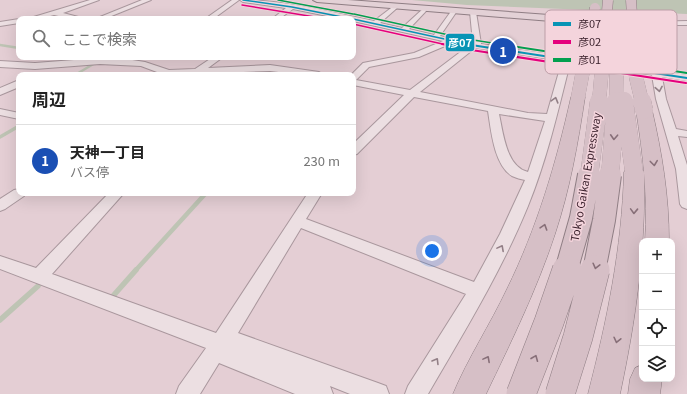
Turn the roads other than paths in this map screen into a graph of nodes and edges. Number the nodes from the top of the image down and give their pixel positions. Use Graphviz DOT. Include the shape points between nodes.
graph roads {
  1 [pos="96,0"];
  2 [pos="148,0"];
  3 [pos="236,0"];
  4 [pos="243,0"];
  5 [pos="317,0"];
  6 [pos="596,0"];
  7 [pos="608,0"];
  8 [pos="618,0"];
  9 [pos="631,0"];
  10 [pos="292,7"];
  11 [pos="395,7"];
  12 [pos="425,9"];
  13 [pos="594,10"];
  14 [pos="607,10"];
  15 [pos="618,10"];
  16 [pos="632,10"];
  17 [pos="454,11"];
  18 [pos="473,12"];
  19 [pos="52,14"];
  20 [pos="43,16"];
  21 [pos="64,16"];
  22 [pos="106,16"];
  23 [pos="212,16"];
  24 [pos="279,16"];
  25 [pos="338,16"];
  26 [pos="545,18"];
  27 [pos="356,20"];
  28 [pos="16,21"];
  29 [pos="0,24"];
  30 [pos="375,24"];
  31 [pos="404,30"];
  32 [pos="436,37"];
  33 [pos="451,41"];
  34 [pos="475,45"];
  35 [pos="545,55"];
  36 [pos="16,56"];
  37 [pos="68,60"];
  38 [pos="148,60"];
  39 [pos="214,60"];
  40 [pos="0,64"];
  41 [pos="60,64"];
  42 [pos="142,64"];
  43 [pos="43,72"];
  44 [pos="165,72"];
  45 [pos="196,72"];
  46 [pos="229,72"];
  47 [pos="302,72"];
  48 [pos="562,74"];
  49 [pos="582,74"];
  50 [pos="600,74"];
  51 [pos="616,74"];
  52 [pos="619,74"];
  53 [pos="636,74"];
  54 [pos="656,74"];
  55 [pos="666,74"];
  56 [pos="356,75"];
  57 [pos="687,78"];
  58 [pos="356,83"];
  59 [pos="16,84"];
  60 [pos="0,92"];
  61 [pos="411,94"];
  62 [pos="493,109"];
  63 [pos="0,112"];
  64 [pos="16,115"];
  65 [pos="550,118"];
  66 [pos="671,132"];
  67 [pos="687,134"];
  68 [pos="356,148"];
  69 [pos="684,169"];
  70 [pos="532,177"];
  71 [pos="16,196"];
  72 [pos="114,196"];
  73 [pos="313,196"];
  74 [pos="687,204"];
  75 [pos="0,206"];
  76 [pos="297,221"];
  77 [pos="657,238"];
  78 [pos="0,262"];
  79 [pos="40,276"];
  80 [pos="478,292"];
  81 [pos="220,344"];
  82 [pos="646,382"];
  83 [pos="187,394"];
  84 [pos="322,394"];
  85 [pos="378,394"];
  86 [pos="416,394"];
  87 [pos="469,394"];
  88 [pos="521,394"];
  89 [pos="560,394"];
  90 [pos="604,394"];
  91 [pos="644,394"];
  1 -- 19 [label="street"];
  2 -- 22 [label="street"];
  3 -- 23 [label="street"];
  4 -- 10 [label="street"];
  5 -- 11 [label="main road"];
  13 -- 6 [label="highway, one-way, bridge"];
  14 -- 7 [label="highway, Tokyo Gaikan Expressway, one-way, bridge"];
  8 -- 15 [label="highway, Tokyo Gaikan Expressway, bridge"];
  9 -- 16 [label="highway, one-way, bridge"];
  10 -- 24 [label="street"];
  10 -- 25 [label="street"];
  11 -- 12 [label="main road"];
  11 -- 30 [label="street"];
  12 -- 17 [label="main road"];
  12 -- 31 [label="street"];
  17 -- 18 [label="main road"];
  17 -- 32 [label="street"];
  18 -- 26 [label="main road"];
  18 -- 34 [label="street" via="478,42"];
  19 -- 20 [label="street"];
  19 -- 21 [label="street"];
  27 -- 30 [label="street"];
  28 -- 29 [label="street"];
  30 -- 31 [label="street"];
  31 -- 32 [label="street"];
  32 -- 33 [label="street"];
  33 -- 34 [label="street"];
  33 -- 56 [label="street" via="416,55 366,65"];
  34 -- 35 [label="street"];
  34 -- 61 [label="street"];
  36 -- 40 [label="street"];
  37 -- 41 [label="street"];
  38 -- 42 [label="street"];
  39 -- 45 [label="street"];
  40 -- 41 [label="street"];
  41 -- 42 [label="street" via="100,61"];
  41 -- 43 [label="street"];
  42 -- 44 [label="street"];
  46 -- 47 [label="street" via="270,68"];
  65 -- 48 [label="street, one-way"];
  87 -- 49 [label="highway, one-way, bridge" via="501,333 536,252 561,175"];
  88 -- 50 [label="highway, Tokyo Gaikan Expressway, one-way, bridge" via="548,325 573,248 593,148"];
  51 -- 89 [label="highway, Tokyo Gaikan Expressway, one-way, bridge" via="613,160 598,257 581,329"];
  52 -- 90 [label="highway, one-way, bridge" via="630,130 635,195 629,268 619,334"];
  53 -- 77 [label="highway, one-way, bridge" via="653,154 657,190"];
  54 -- 66 [label="street, one-way"];
  55 -- 57 [label="street"];
  58 -- 61 [label="street"];
  59 -- 60 [label="street"];
  61 -- 62 [label="street"];
  61 -- 68 [label="street"];
  62 -- 65 [label="street"];
  62 -- 70 [label="street" via="507,162 515,172"];
  63 -- 64 [label="street"];
  65 -- 70 [label="street"];
  66 -- 67 [label="street"];
  66 -- 69 [label="street"];
  69 -- 74 [label="street"];
  80 -- 70 [label="street, one-way" via="504,242"];
  71 -- 75 [label="street"];
  72 -- 79 [label="street"];
  73 -- 76 [label="street"];
  76 -- 80 [label="street"];
  76 -- 81 [label="street"];
  78 -- 79 [label="street"];
  79 -- 81 [label="street"];
  86 -- 80 [label="street, one-way"];
  81 -- 83 [label="street"];
  81 -- 84 [label="street"];
  81 -- 85 [label="street"];
  82 -- 91 [label="highway"];
}
